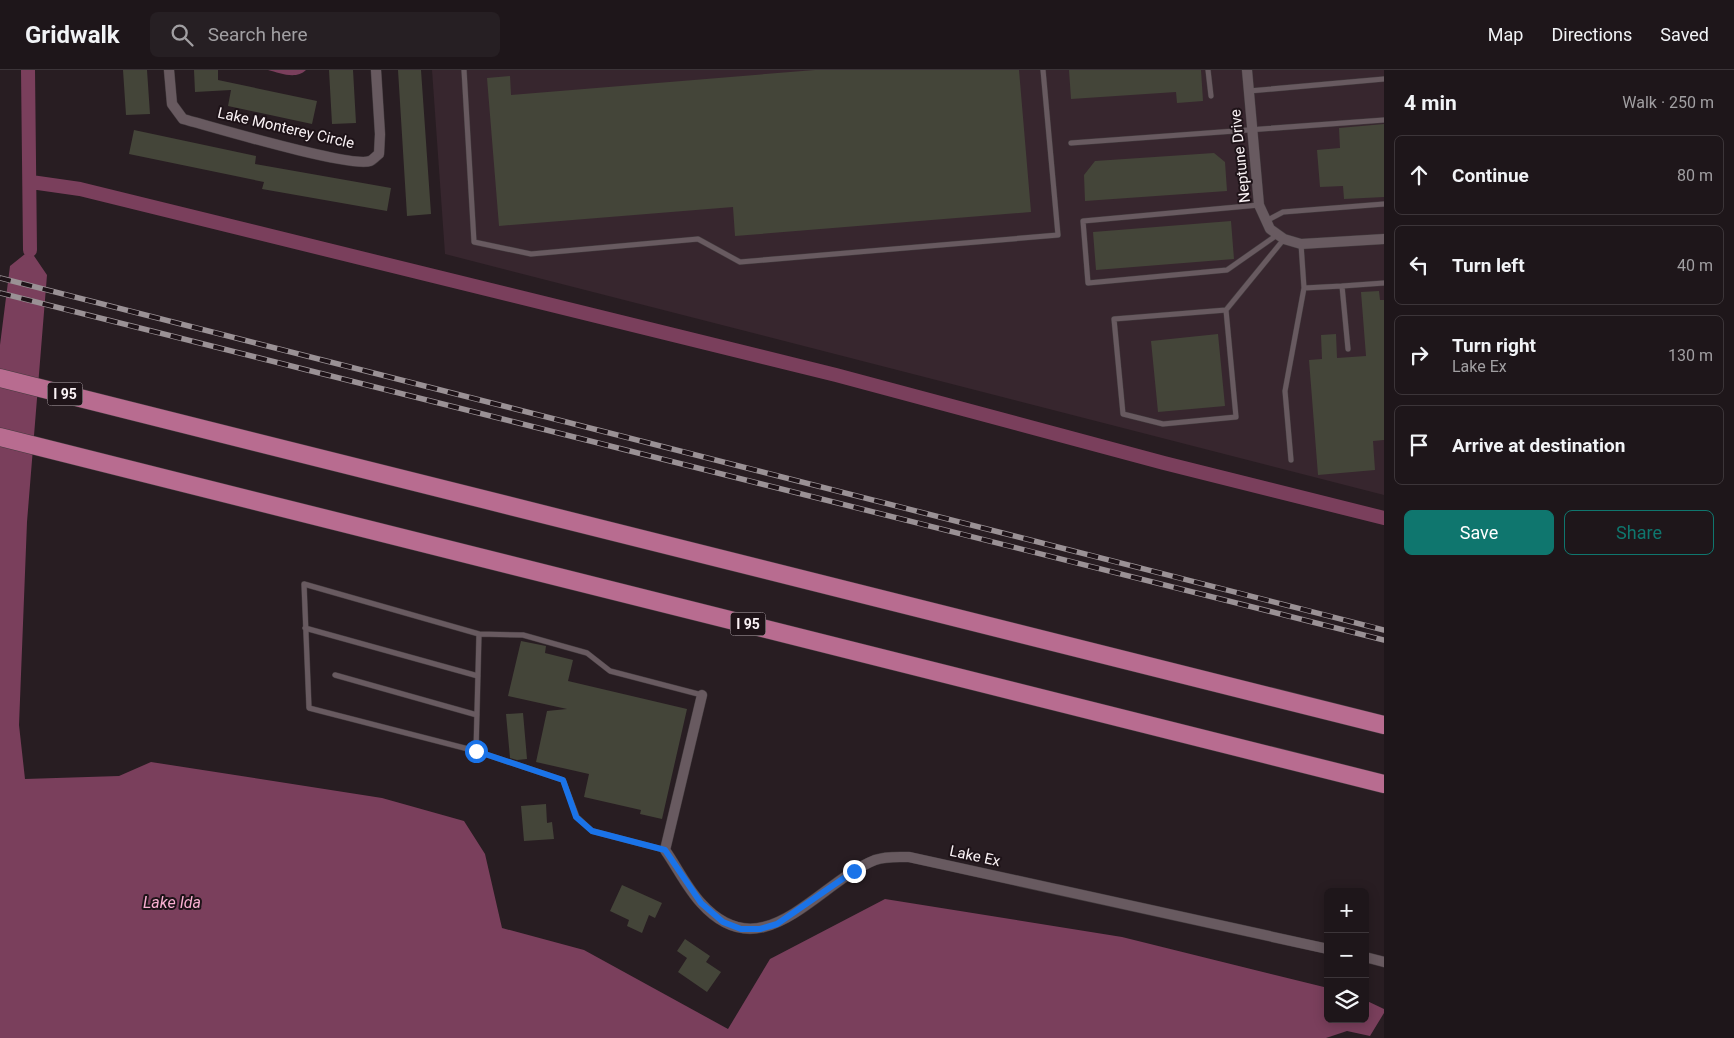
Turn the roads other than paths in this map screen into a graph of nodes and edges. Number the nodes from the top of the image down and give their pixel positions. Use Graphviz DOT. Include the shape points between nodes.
graph roads {
  1 [pos="169,70"];
  2 [pos="376,70"];
  3 [pos="464,70"];
  4 [pos="1043,70"];
  5 [pos="1208,70"];
  6 [pos="1247,70"];
  7 [pos="1384,79"];
  8 [pos="1249,91"];
  9 [pos="1211,96"];
  10 [pos="1384,120"];
  11 [pos="1252,129"];
  12 [pos="1071,143"];
  13 [pos="1384,204"];
  14 [pos="1259,205"];
  15 [pos="1265,222"];
  16 [pos="1280,237"];
  17 [pos="1384,239"];
  18 [pos="1301,244"];
  19 [pos="1384,283"];
  20 [pos="1342,286"];
  21 [pos="1304,288"];
  22 [pos="1226,310"];
  23 [pos="1348,349"];
  24 [pos="0,378"];
  25 [pos="0,437"];
  26 [pos="1291,460"];
  27 [pos="305,628"];
  28 [pos="480,634"];
  29 [pos="335,675"];
  30 [pos="478,676"];
  31 [pos="702,695"];
  32 [pos="477,715"];
  33 [pos="1384,725"];
  34 [pos="476,751"];
  35 [pos="1384,784"];
  36 [pos="665,850"];
  37 [pos="1324,948"];
  38 [pos="1369,958"];
  39 [pos="1384,962"];
  1 -- 2 [label="street, Lake Monterey Circle" via="172,104 183,119 352,161 370,161 380,154"];
  3 -- 4 [label="lane" via="474,242 531,254 698,239 740,262 1058,236"];
  5 -- 9 [label="lane"];
  6 -- 8 [label="street, Neptune Drive"];
  7 -- 8 [label="lane"];
  8 -- 11 [label="street, Neptune Drive"];
  10 -- 11 [label="lane"];
  11 -- 12 [label="lane"];
  11 -- 14 [label="street, Neptune Drive"];
  13 -- 15 [label="lane" via="1283,212"];
  14 -- 15 [label="street, Neptune Drive"];
  14 -- 16 [label="lane" via="1083,221 1088,283 1227,270"];
  15 -- 16 [label="street, Neptune Drive"];
  16 -- 18 [label="street"];
  16 -- 22 [label="lane"];
  17 -- 18 [label="street"];
  18 -- 21 [label="lane"];
  19 -- 20 [label="lane"];
  20 -- 21 [label="lane"];
  20 -- 23 [label="lane"];
  21 -- 26 [label="lane" via="1286,391"];
  22 -- 22 [label="lane" via="1236,417 1163,424 1123,414 1114,319"];
  24 -- 33 [label="highway, I 95"];
  25 -- 35 [label="highway, I 95"];
  27 -- 28 [label="lane" via="304,584"];
  27 -- 30 [label="lane"];
  27 -- 34 [label="lane" via="309,708"];
  28 -- 30 [label="lane"];
  28 -- 31 [label="lane" via="523,635 587,653 610,671"];
  29 -- 32 [label="lane"];
  30 -- 32 [label="lane"];
  31 -- 36 [label="street"];
  32 -- 34 [label="lane"];
  34 -- 36 [label="lane" via="563,780 576,817 592,831"];
  36 -- 37 [label="street, Lake Ex" via="701,903 723,922 741,929 760,929 777,924 854,871 888,856 908,857"];
  38 -- 39 [label="street"];
}
